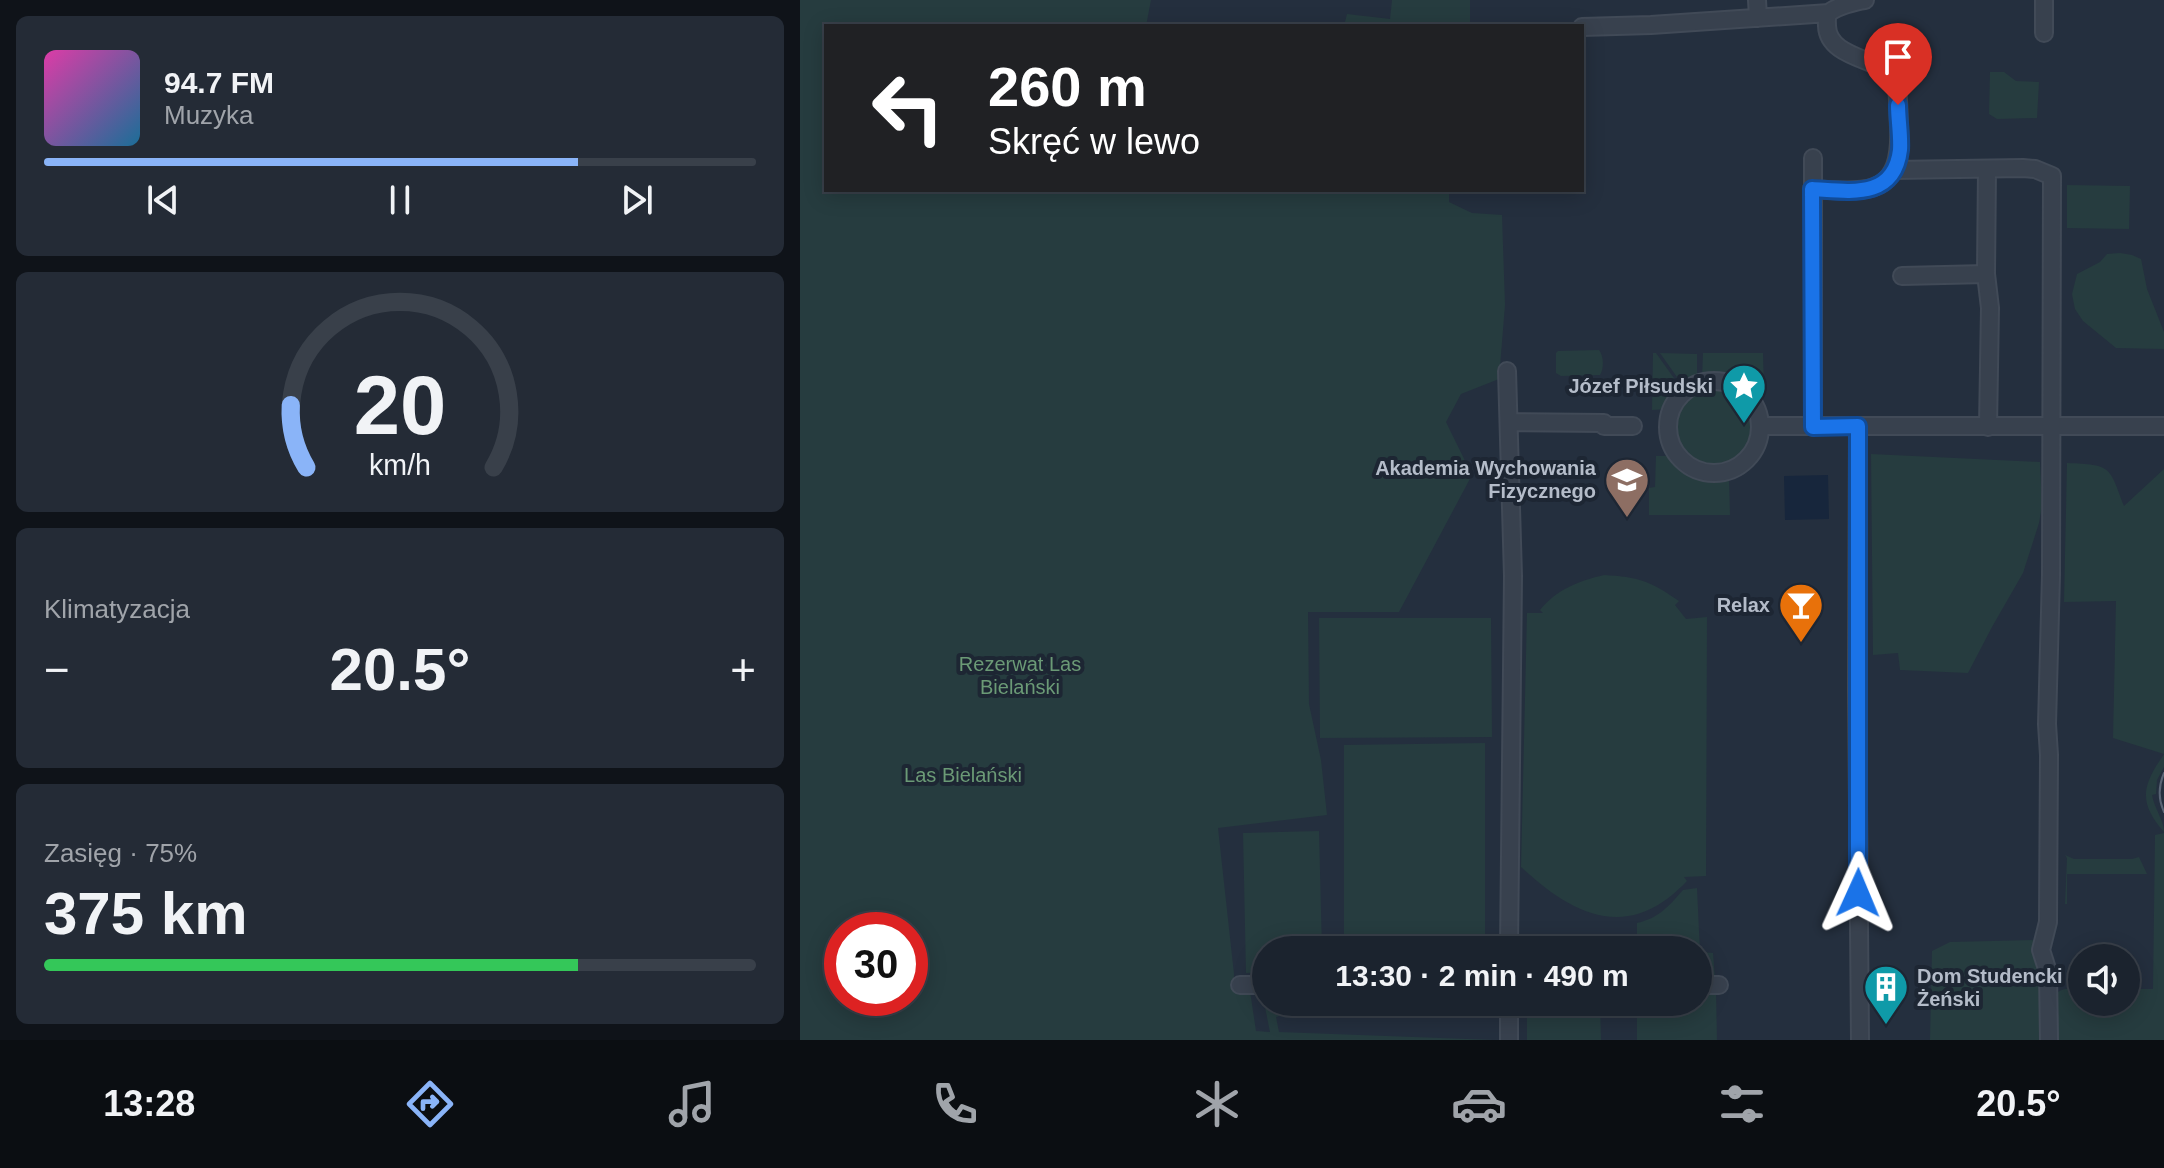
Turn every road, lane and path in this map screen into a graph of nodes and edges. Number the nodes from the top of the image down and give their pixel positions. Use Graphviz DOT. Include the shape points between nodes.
graph roads {
  1 [pos="1757,0"];
  2 [pos="1865,0"];
  3 [pos="2044,0"];
  4 [pos="1829,13"];
  5 [pos="1758,18"];
  6 [pos="1584,27"];
  7 [pos="2044,33"];
  8 [pos="1813,158"];
  9 [pos="1987,169"];
  10 [pos="1894,170"];
  11 [pos="1812,189"];
  12 [pos="1986,274"];
  13 [pos="1902,276"];
  14 [pos="1507,371"];
  15 [pos="1509,422"];
  16 [pos="2052,422"];
  17 [pos="1633,426"];
  18 [pos="1760,426"];
  19 [pos="1858,426"];
  20 [pos="2164,426"];
  21 [pos="1813,427"];
  22 [pos="1988,427"];
  23 [pos="1509,936"];
  24 [pos="1240,985"];
  25 [pos="1252,985"];
  26 [pos="1712,985"];
  27 [pos="1719,985"];
  28 [pos="1509,1016"];
  29 [pos="1509,1040"];
  30 [pos="1860,1040"];
  31 [pos="2049,1040"];
  1 -- 5 [label="street"];
  2 -- 4 [label="street"];
  3 -- 7 [label="street"];
  4 -- 5 [label="street"];
  4 -- 10 [label="street" via="1827,35 1836,46 1895,76 1900,150"];
  5 -- 6 [label="street"];
  8 -- 11 [label="street"];
  9 -- 10 [label="street"];
  9 -- 12 [label="street"];
  9 -- 16 [label="street" via="2035,169 2052,176"];
  10 -- 11 [label="street" via="1870,190"];
  11 -- 21 [label="street"];
  12 -- 13 [label="street"];
  12 -- 22 [label="street"];
  14 -- 15 [label="street"];
  15 -- 17 [label="street"];
  15 -- 23 [label="street"];
  16 -- 20 [label="street"];
  16 -- 22 [label="street"];
  16 -- 31 [label="street" via="2048,922 2041,950 2048,972"];
  18 -- 18 [label="street" via="1750,457 1722,473 1690,467 1659,426 1687,389 1714,381 1745,393"];
  18 -- 21 [label="street"];
  19 -- 21 [label="street"];
  19 -- 22 [label="street"];
  19 -- 30 [label="street"];
  24 -- 25 [label="street"];
  26 -- 27 [label="street"];
  28 -- 29 [label="street"];
}
